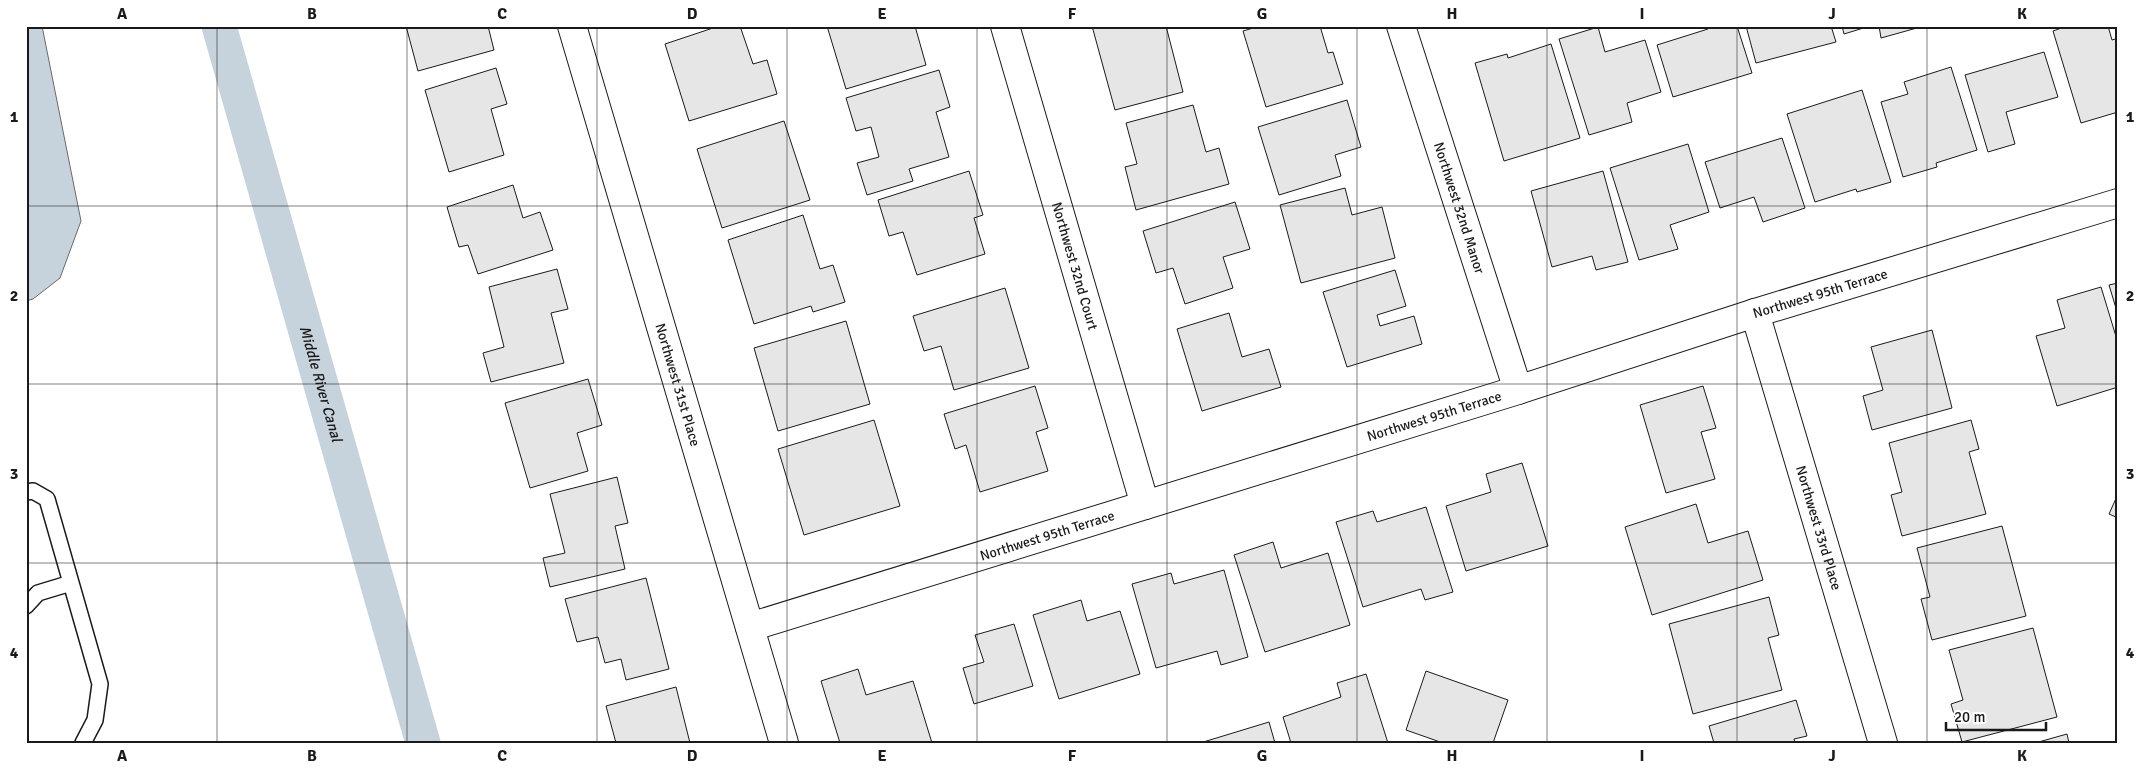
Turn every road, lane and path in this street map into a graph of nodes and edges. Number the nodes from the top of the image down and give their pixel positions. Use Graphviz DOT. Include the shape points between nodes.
graph roads {
  1 [pos="572,26"];
  2 [pos="1005,26"];
  3 [pos="1401,26"];
  4 [pos="2118,203"];
  5 [pos="1755,313"];
  6 [pos="1518,390"];
  7 [pos="26,492"];
  8 [pos="1145,505"];
  9 [pos="71,583"];
  10 [pos="26,606"];
  11 [pos="750,627"];
  12 [pos="83,743"];
  13 [pos="784,743"];
  14 [pos="1883,743"];
  1 -- 11 [label="street, Northwest 31st Place"];
  2 -- 8 [label="street, Northwest 32nd Court"];
  3 -- 6 [label="street, Northwest 32nd Manor"];
  4 -- 5 [label="street, Northwest 95th Terrace"];
  5 -- 6 [label="street, Northwest 95th Terrace"];
  5 -- 14 [label="street, Northwest 33rd Place"];
  6 -- 8 [label="street, Northwest 95th Terrace"];
  7 -- 9 [label="lane" via="33,490 47,499"];
  8 -- 11 [label="street, Northwest 95th Terrace"];
  9 -- 10 [label="lane" via="38,593"];
  9 -- 12 [label="lane" via="100,684 94,720"];
  11 -- 13 [label="street, Northwest 31st Place"];
}
